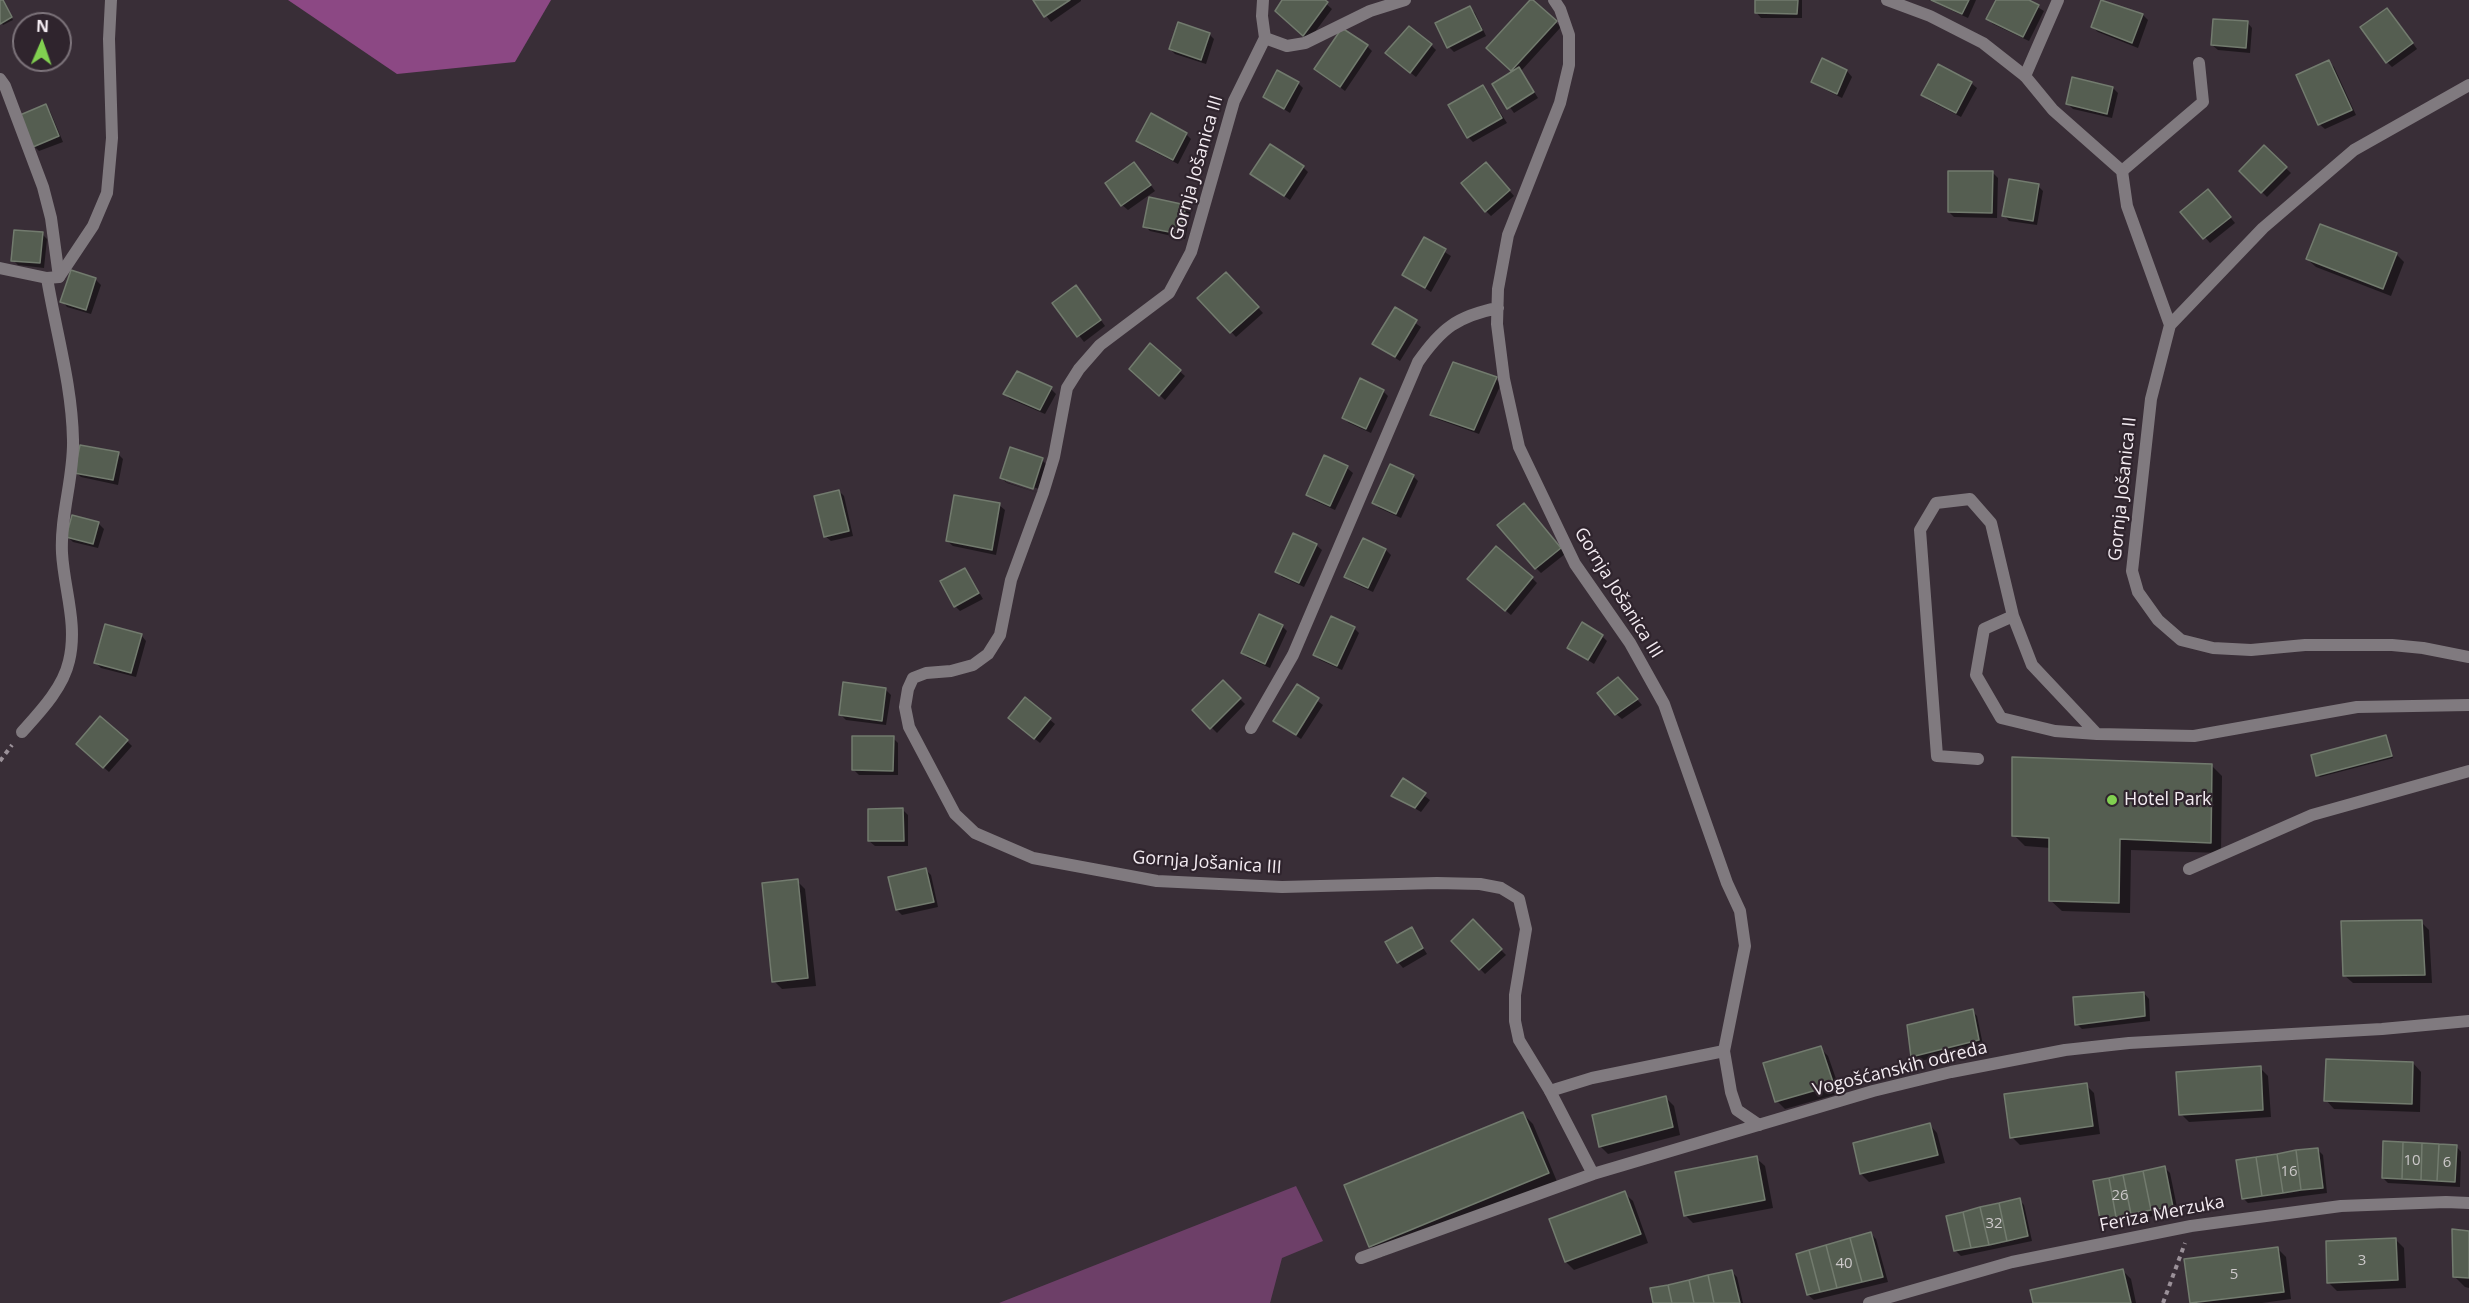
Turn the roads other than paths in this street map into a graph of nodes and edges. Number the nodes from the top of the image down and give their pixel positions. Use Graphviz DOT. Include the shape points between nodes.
graph roads {
  1 [pos="111,0"];
  2 [pos="1263,0"];
  3 [pos="1405,0"];
  4 [pos="1554,0"];
  5 [pos="1887,0"];
  6 [pos="2058,0"];
  7 [pos="1265,38"];
  8 [pos="2199,63"];
  9 [pos="2025,76"];
  10 [pos="0,79"];
  11 [pos="2469,85"];
  12 [pos="2122,171"];
  13 [pos="0,268"];
  14 [pos="53,278"];
  15 [pos="1498,308"];
  16 [pos="2170,325"];
  17 [pos="2013,616"];
  18 [pos="2469,657"];
  19 [pos="2469,705"];
  20 [pos="1251,728"];
  21 [pos="22,732"];
  22 [pos="2097,734"];
  23 [pos="1978,759"];
  24 [pos="2469,771"];
  25 [pos="2189,869"];
  26 [pos="2469,1021"];
  27 [pos="1724,1051"];
  28 [pos="1550,1091"];
  29 [pos="1759,1125"];
  30 [pos="1593,1174"];
  31 [pos="2469,1203"];
  32 [pos="1361,1258"];
  33 [pos="1869,1303"];
  1 -- 14 [label="street" via="112,138 106,193 93,226"];
  2 -- 7 [label="street"];
  3 -- 7 [label="street" via="1370,11 1305,43 1287,46"];
  4 -- 15 [label="street, Gornja Jošanica III" via="1569,35 1569,65 1560,103 1508,235"];
  5 -- 9 [label="street" via="1983,43"];
  6 -- 9 [label="street"];
  7 -- 28 [label="street, Gornja Jošanica III" via="1234,101 1191,252 1169,293 1100,345 1066,388 1054,457 1011,580 1000,635 988,654 973,665 913,678 905,707 909,727 955,814 975,833 1033,858 1156,881 1282,887 1437,883 1501,888 1519,899 1526,929 1515,995 1519,1040"];
  8 -- 12 [label="street" via="2203,102"];
  9 -- 12 [label="street" via="2053,110"];
  10 -- 14 [label="street" via="43,187 51,218"];
  11 -- 16 [label="street, Gornja Jošanica II" via="2354,150 2263,228"];
  12 -- 16 [label="street" via="2127,206"];
  13 -- 14 [label="street"];
  14 -- 21 [label="street" via="73,441 62,532 72,641 69,663 57,688"];
  15 -- 20 [label="street" via="1457,320 1436,337 1418,362 1293,655"];
  15 -- 27 [label="street, Gornja Jošanica III" via="1504,379 1519,447 1575,564 1630,643 1664,704 1740,911 1745,946"];
  16 -- 18 [label="street, Gornja Jošanica II" via="2151,399 2132,571 2138,592 2158,620 2181,640 2213,648 2392,645"];
  17 -- 22 [label="street" via="2032,665"];
  17 -- 22 [label="street" via="1984,629 1976,675 2001,718 2055,731"];
  17 -- 23 [label="street" via="1991,523 1970,499 1936,503 1920,530 1937,756"];
  19 -- 22 [label="street" via="2357,707 2194,735"];
  24 -- 25 [label="street" via="2312,815"];
  26 -- 29 [label="street, Vogošćanskih odreda" via="2065,1050 1873,1091"];
  27 -- 28 [label="street" via="1592,1078"];
  27 -- 29 [label="street, Gornja Jošanica III" via="1737,1110"];
  28 -- 30 [label="street, Gornja Jošanica III"];
  29 -- 30 [label="street, Vogošćanskih odreda"];
  30 -- 32 [label="street, Vogošćanskih odreda"];
  31 -- 33 [label="street, Feriza Merzuka" via="2342,1206 2191,1226 2012,1262"];
}
